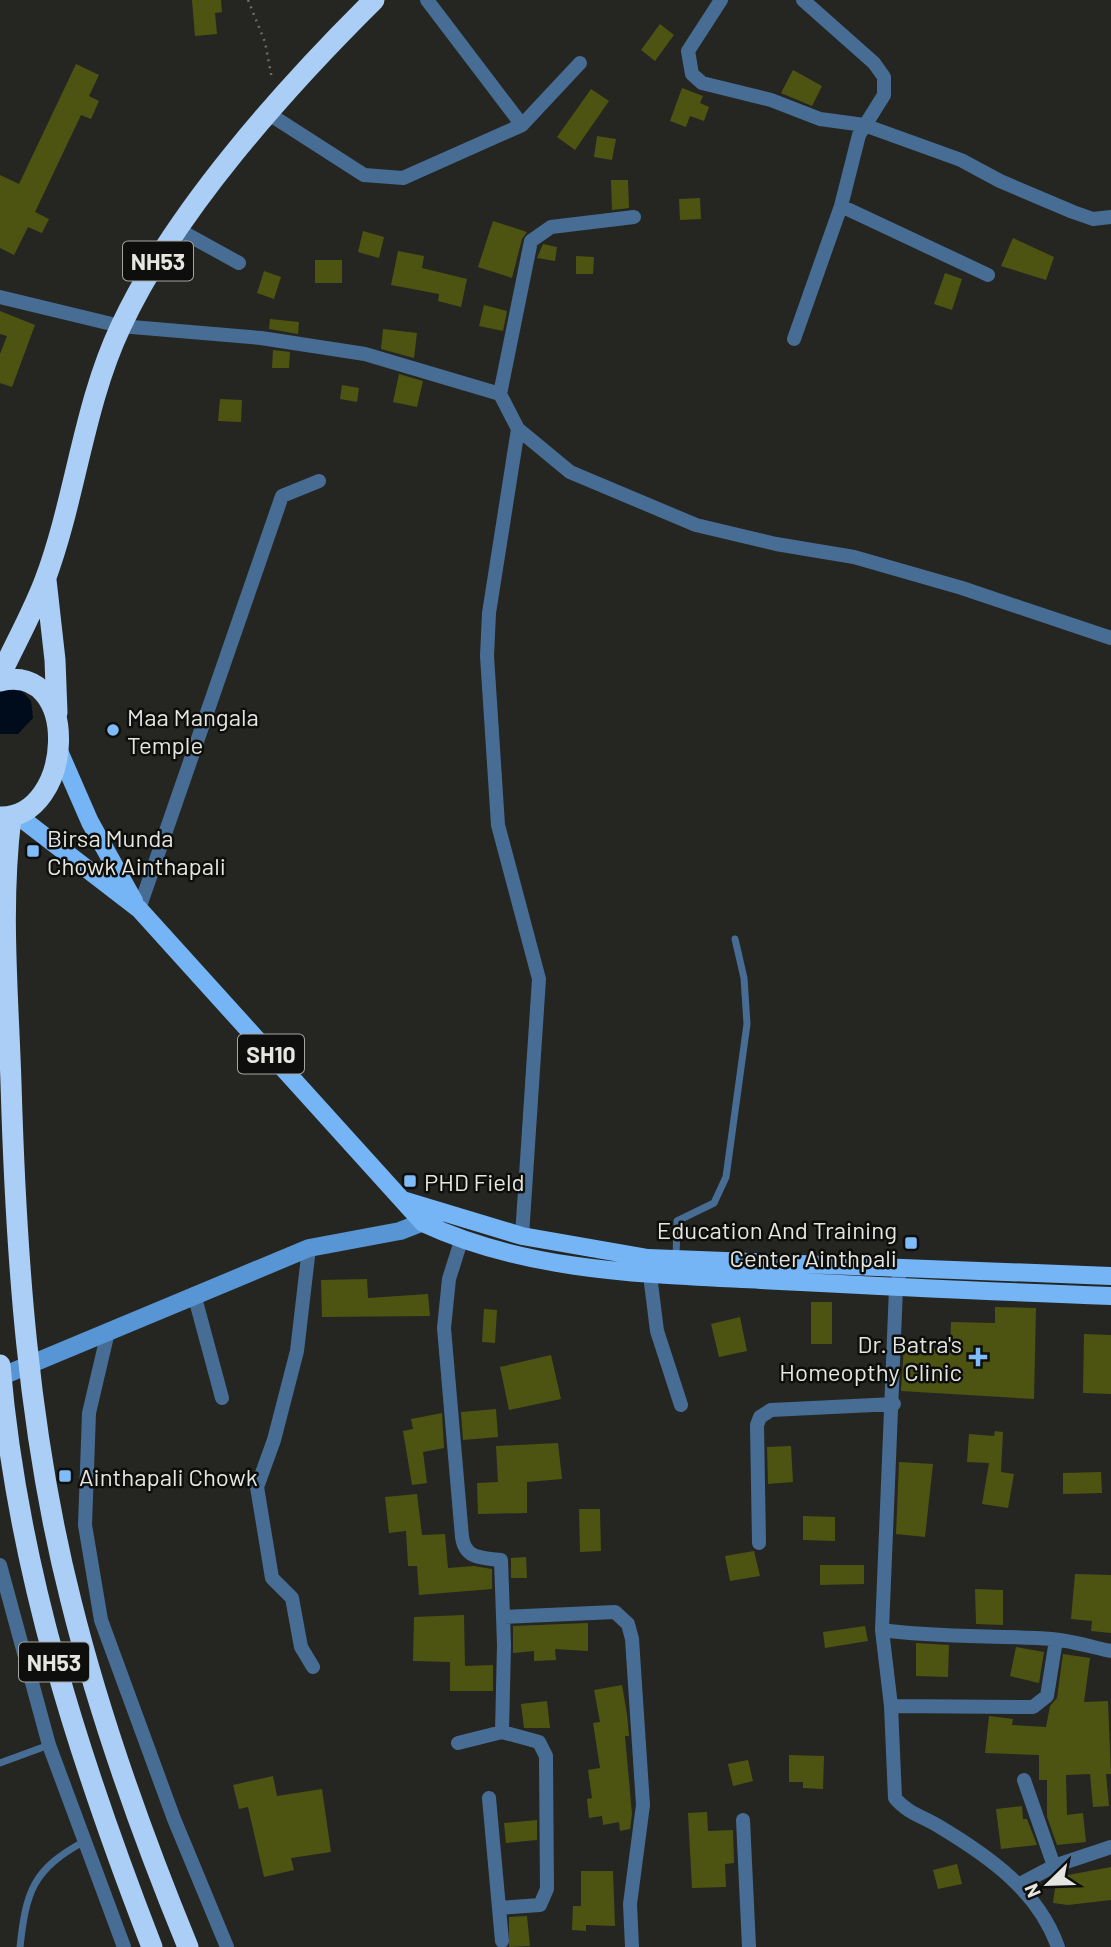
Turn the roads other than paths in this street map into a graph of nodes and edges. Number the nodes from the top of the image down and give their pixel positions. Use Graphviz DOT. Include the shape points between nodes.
graph roads {
  1 [pos="374,0"];
  2 [pos="427,0"];
  3 [pos="721,0"];
  4 [pos="803,0"];
  5 [pos="580,63"];
  6 [pos="269,114"];
  7 [pos="523,125"];
  8 [pos="864,125"];
  9 [pos="841,206"];
  10 [pos="634,217"];
  11 [pos="1111,217"];
  12 [pos="179,230"];
  13 [pos="239,263"];
  14 [pos="988,275"];
  15 [pos="0,297"];
  16 [pos="120,326"];
  17 [pos="794,339"];
  18 [pos="500,394"];
  19 [pos="517,429"];
  20 [pos="318,481"];
  21 [pos="46,579"];
  22 [pos="1111,638"];
  23 [pos="0,678"];
  24 [pos="58,718"];
  25 [pos="59,751"];
  26 [pos="10,816"];
  27 [pos="139,909"];
  28 [pos="735,939"];
  29 [pos="403,1200"];
  30 [pos="445,1213"];
  31 [pos="423,1223"];
  32 [pos="522,1236"];
  33 [pos="461,1241"];
  34 [pos="310,1248"];
  35 [pos="676,1259"];
  36 [pos="901,1267"];
  37 [pos="650,1275"];
  38 [pos="1111,1276"];
  39 [pos="897,1288"];
  40 [pos="194,1294"];
  41 [pos="1111,1296"];
  42 [pos="108,1332"];
  43 [pos="0,1365"];
  44 [pos="28,1365"];
  45 [pos="0,1376"];
  46 [pos="222,1398"];
  47 [pos="894,1404"];
  48 [pos="681,1405"];
  49 [pos="759,1543"];
  50 [pos="0,1565"];
  51 [pos="503,1617"];
  52 [pos="882,1630"];
  53 [pos="1056,1640"];
  54 [pos="1111,1651"];
  55 [pos="313,1667"];
  56 [pos="891,1706"];
  57 [pos="502,1732"];
  58 [pos="458,1743"];
  59 [pos="49,1745"];
  60 [pos="0,1763"];
  61 [pos="1024,1780"];
  62 [pos="489,1798"];
  63 [pos="743,1820"];
  64 [pos="85,1842"];
  65 [pos="1111,1847"];
  66 [pos="1054,1866"];
  67 [pos="1020,1884"];
  68 [pos="499,1908"];
  69 [pos="502,1941"];
  70 [pos="20,1947"];
  71 [pos="124,1947"];
  72 [pos="152,1947"];
  73 [pos="188,1947"];
  74 [pos="227,1947"];
  75 [pos="632,1947"];
  76 [pos="749,1947"];
  77 [pos="1058,1947"];
  1 -- 6 [label="highway, NH53"];
  2 -- 7 [label="street"];
  3 -- 8 [label="street" via="688,51 692,74 702,83 771,100 820,119"];
  4 -- 8 [label="street" via="884,77 884,95"];
  5 -- 7 [label="street"];
  6 -- 7 [label="street" via="364,175 404,178"];
  6 -- 12 [label="highway, NH53"];
  8 -- 9 [label="street"];
  8 -- 11 [label="street" via="961,160 1073,212 1094,219"];
  9 -- 14 [label="street"];
  9 -- 17 [label="street"];
  10 -- 18 [label="street" via="551,226 531,241"];
  12 -- 13 [label="street"];
  12 -- 16 [label="highway, NH53"];
  15 -- 16 [label="street"];
  16 -- 18 [label="street" via="261,338 365,354"];
  16 -- 21 [label="highway, NH53" via="104,366"];
  18 -- 19 [label="street"];
  19 -- 22 [label="street" via="570,472 696,525 854,557"];
  19 -- 32 [label="street" via="489,613 487,656 498,825 539,979"];
  20 -- 27 [label="street" via="282,496"];
  21 -- 23 [label="highway, NH53"];
  21 -- 24 [label="highway, NH53"];
  23 -- 24 [label="highway, NH53" via="24,682 42,692"];
  24 -- 25 [label="highway, NH53"];
  25 -- 26 [label="highway, NH53" via="37,800"];
  25 -- 27 [label="main road, SH10" via="90,822"];
  26 -- 27 [label="main road, SH10"];
  26 -- 44 [label="highway, NH53" via="3,916 14,1195"];
  27 -- 29 [label="main road, SH10"];
  28 -- 35 [label="lane" via="747,1024 726,1177 714,1203 677,1221"];
  29 -- 30 [label="main road"];
  29 -- 31 [label="main road, SH10"];
  30 -- 31 [label="main road"];
  30 -- 32 [label="main road"];
  31 -- 33 [label="main road, SH10"];
  31 -- 34 [label="main road"];
  32 -- 35 [label="main road" via="583,1249"];
  33 -- 37 [label="main road, SH10" via="553,1263"];
  33 -- 51 [label="street" via="449,1279 444,1328 463,1547 474,1558 501,1560"];
  34 -- 40 [label="main road"];
  34 -- 55 [label="street" via="297,1351 257,1487 272,1578 292,1598 301,1647"];
  35 -- 36 [label="main road"];
  36 -- 38 [label="main road"];
  36 -- 39 [label="street"];
  37 -- 39 [label="main road, SH10"];
  37 -- 48 [label="street" via="657,1331"];
  39 -- 41 [label="main road, SH10"];
  39 -- 47 [label="street"];
  40 -- 42 [label="main road"];
  40 -- 46 [label="street"];
  42 -- 44 [label="main road"];
  42 -- 74 [label="street" via="89,1413 85,1525 101,1620"];
  43 -- 45 [label="highway, NH53"];
  44 -- 45 [label="main road"];
  44 -- 73 [label="highway, NH53" via="71,1602 135,1808"];
  45 -- 72 [label="highway, NH53" via="39,1606 66,1709"];
  47 -- 49 [label="street" via="771,1410 760,1417"];
  47 -- 52 [label="street"];
  50 -- 59 [label="street"];
  51 -- 57 [label="street"];
  51 -- 75 [label="street" via="615,1612 628,1624 643,1805 630,1904"];
  52 -- 53 [label="street" via="947,1638"];
  52 -- 56 [label="street"];
  53 -- 54 [label="street"];
  53 -- 56 [label="street" via="1047,1696 1033,1707"];
  56 -- 67 [label="street" via="895,1798 904,1809 940,1827"];
  57 -- 58 [label="street"];
  57 -- 68 [label="street" via="539,1742 546,1756 547,1889 540,1905"];
  59 -- 60 [label="lane"];
  59 -- 64 [label="street"];
  61 -- 66 [label="street"];
  62 -- 68 [label="street"];
  63 -- 76 [label="street"];
  64 -- 70 [label="lane" via="58,1856 32,1885"];
  64 -- 71 [label="street"];
  65 -- 66 [label="street"];
  66 -- 67 [label="street"];
  67 -- 77 [label="street" via="1049,1922"];
  68 -- 69 [label="street"];
}
